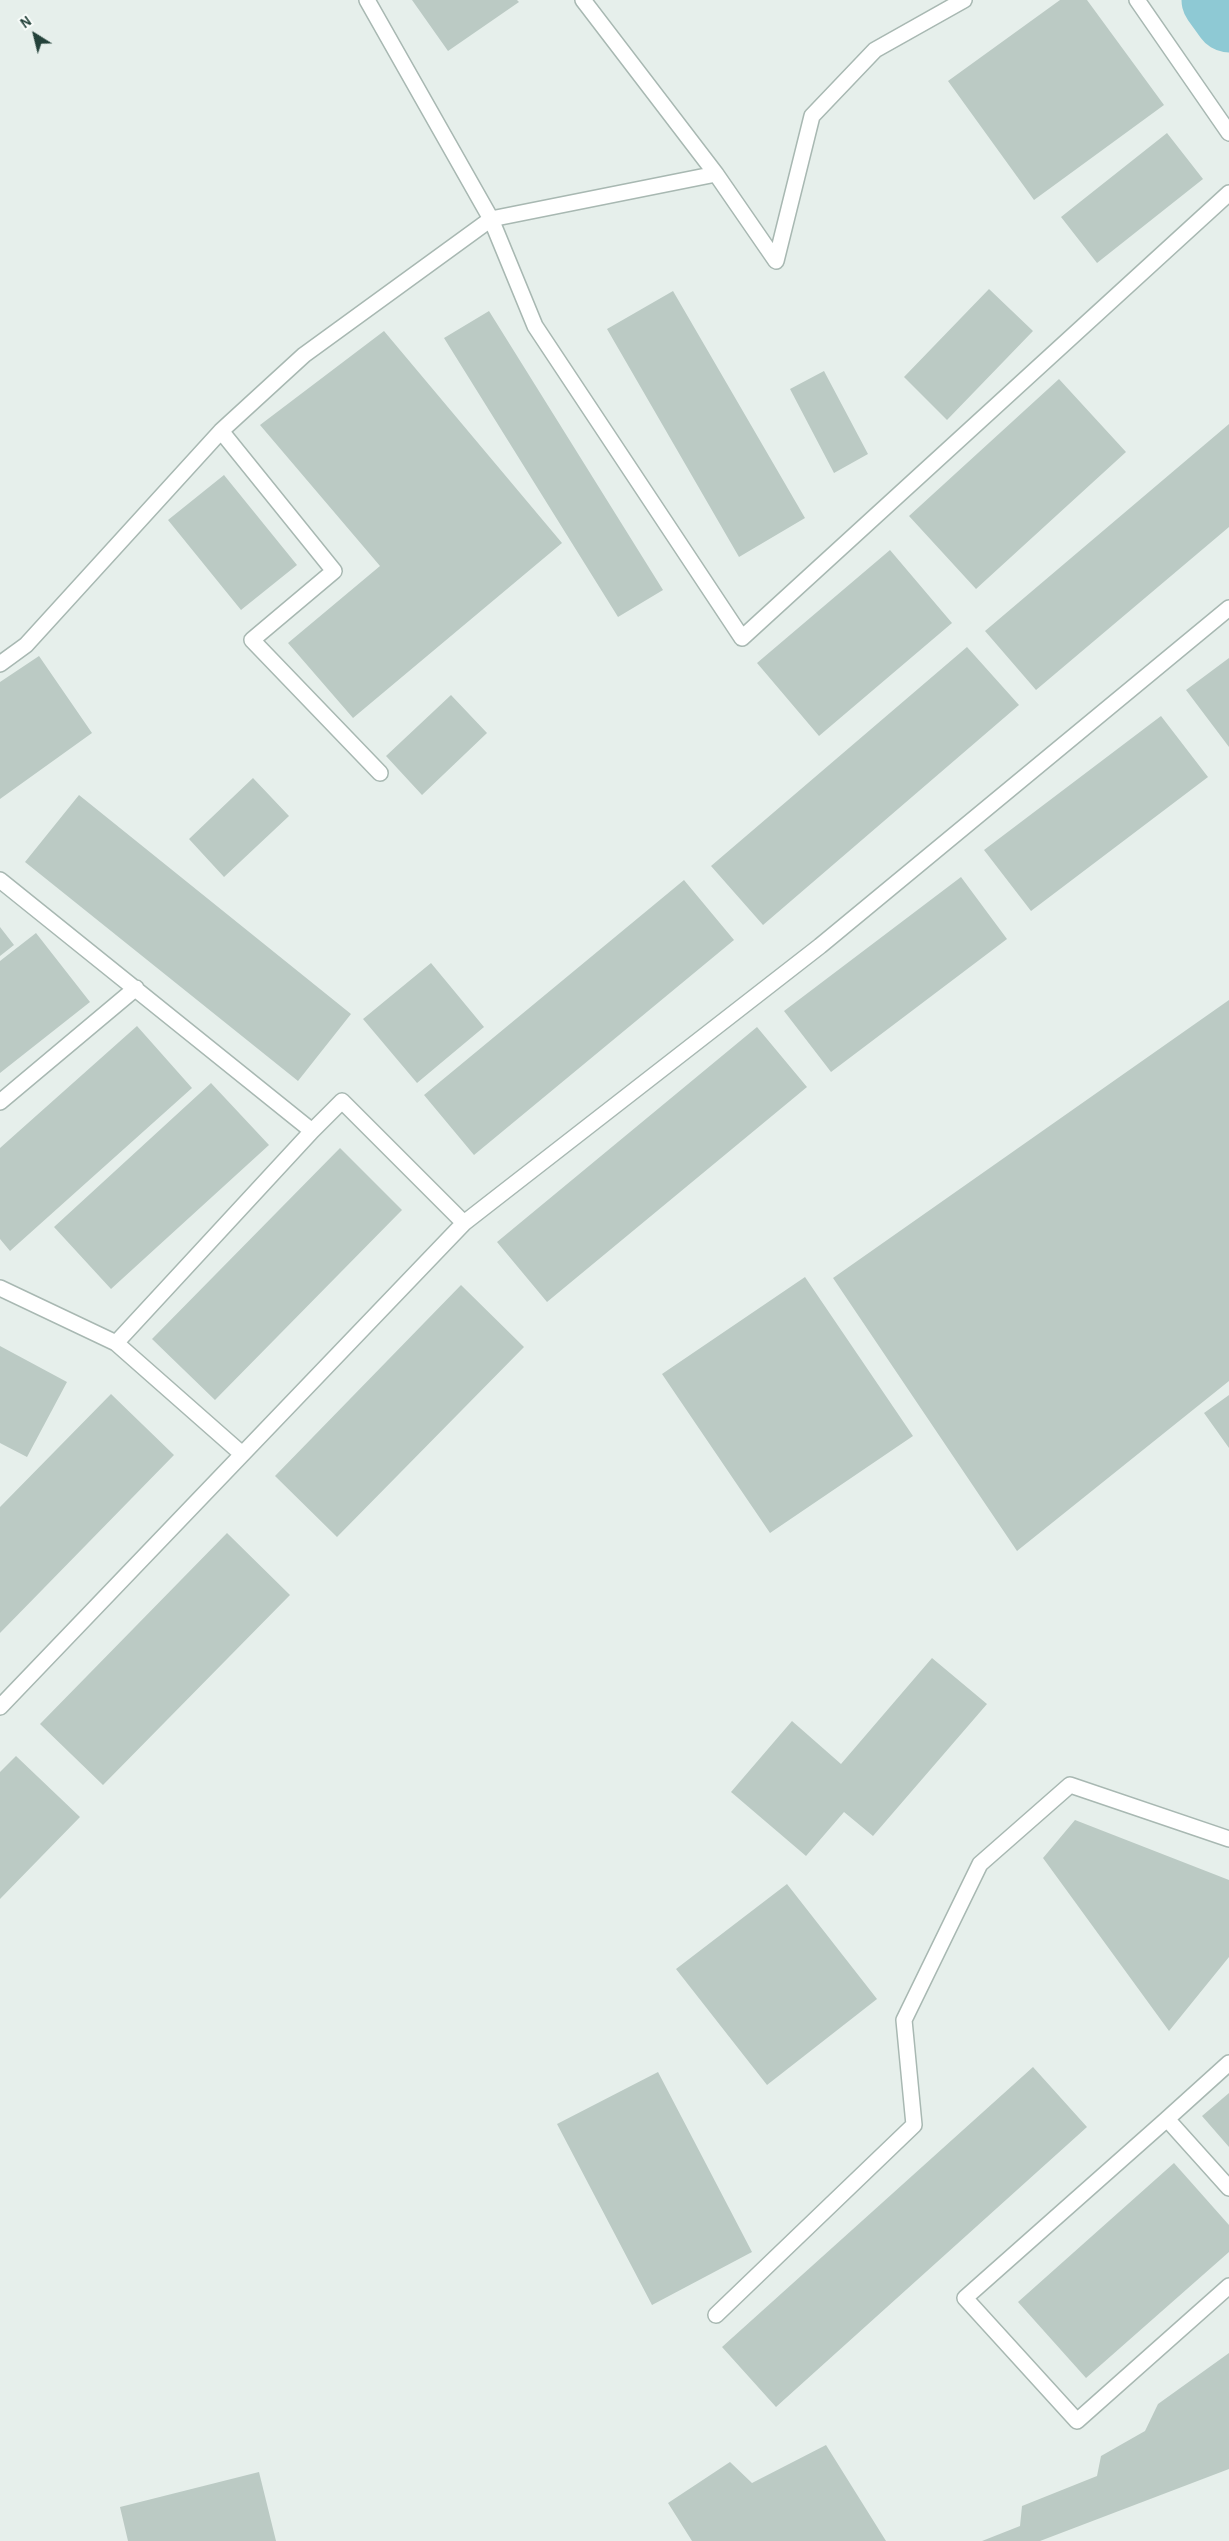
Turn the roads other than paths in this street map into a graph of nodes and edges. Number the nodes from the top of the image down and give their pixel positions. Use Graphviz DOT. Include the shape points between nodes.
graph roads {
  1 [pos="367,0"];
  2 [pos="583,0"];
  3 [pos="964,0"];
  4 [pos="1136,0"];
  5 [pos="1229,133"];
  6 [pos="716,174"];
  7 [pos="1229,194"];
  8 [pos="491,220"];
  9 [pos="221,431"];
  10 [pos="1229,608"];
  11 [pos="0,664"];
  12 [pos="380,773"];
  13 [pos="0,880"];
  14 [pos="136,988"];
  15 [pos="0,1102"];
  16 [pos="312,1131"];
  17 [pos="464,1224"];
  18 [pos="0,1288"];
  19 [pos="116,1342"];
  20 [pos="242,1454"];
  21 [pos="0,1708"];
  22 [pos="1229,1839"];
  23 [pos="1229,2063"];
  24 [pos="1166,2119"];
  25 [pos="1229,2188"];
  26 [pos="1229,2286"];
  27 [pos="716,2315"];
  1 -- 8 [label="street"];
  2 -- 6 [label="street"];
  3 -- 6 [label="street" via="875,50 812,116 776,261"];
  4 -- 5 [label="street"];
  6 -- 8 [label="street"];
  7 -- 8 [label="street" via="742,638 535,326"];
  8 -- 9 [label="street" via="304,355"];
  9 -- 11 [label="street" via="26,645"];
  9 -- 12 [label="street" via="334,571 252,640"];
  10 -- 17 [label="street" via="820,946"];
  13 -- 14 [label="street"];
  14 -- 15 [label="street"];
  14 -- 16 [label="street"];
  16 -- 17 [label="street" via="342,1101"];
  16 -- 19 [label="street"];
  17 -- 20 [label="street"];
  18 -- 19 [label="street"];
  19 -- 20 [label="street"];
  20 -- 21 [label="street"];
  22 -- 27 [label="street" via="1070,1785 980,1864 904,2020 914,2125"];
  23 -- 24 [label="street"];
  24 -- 25 [label="street"];
  24 -- 26 [label="street" via="965,2298 1077,2421"];
}
